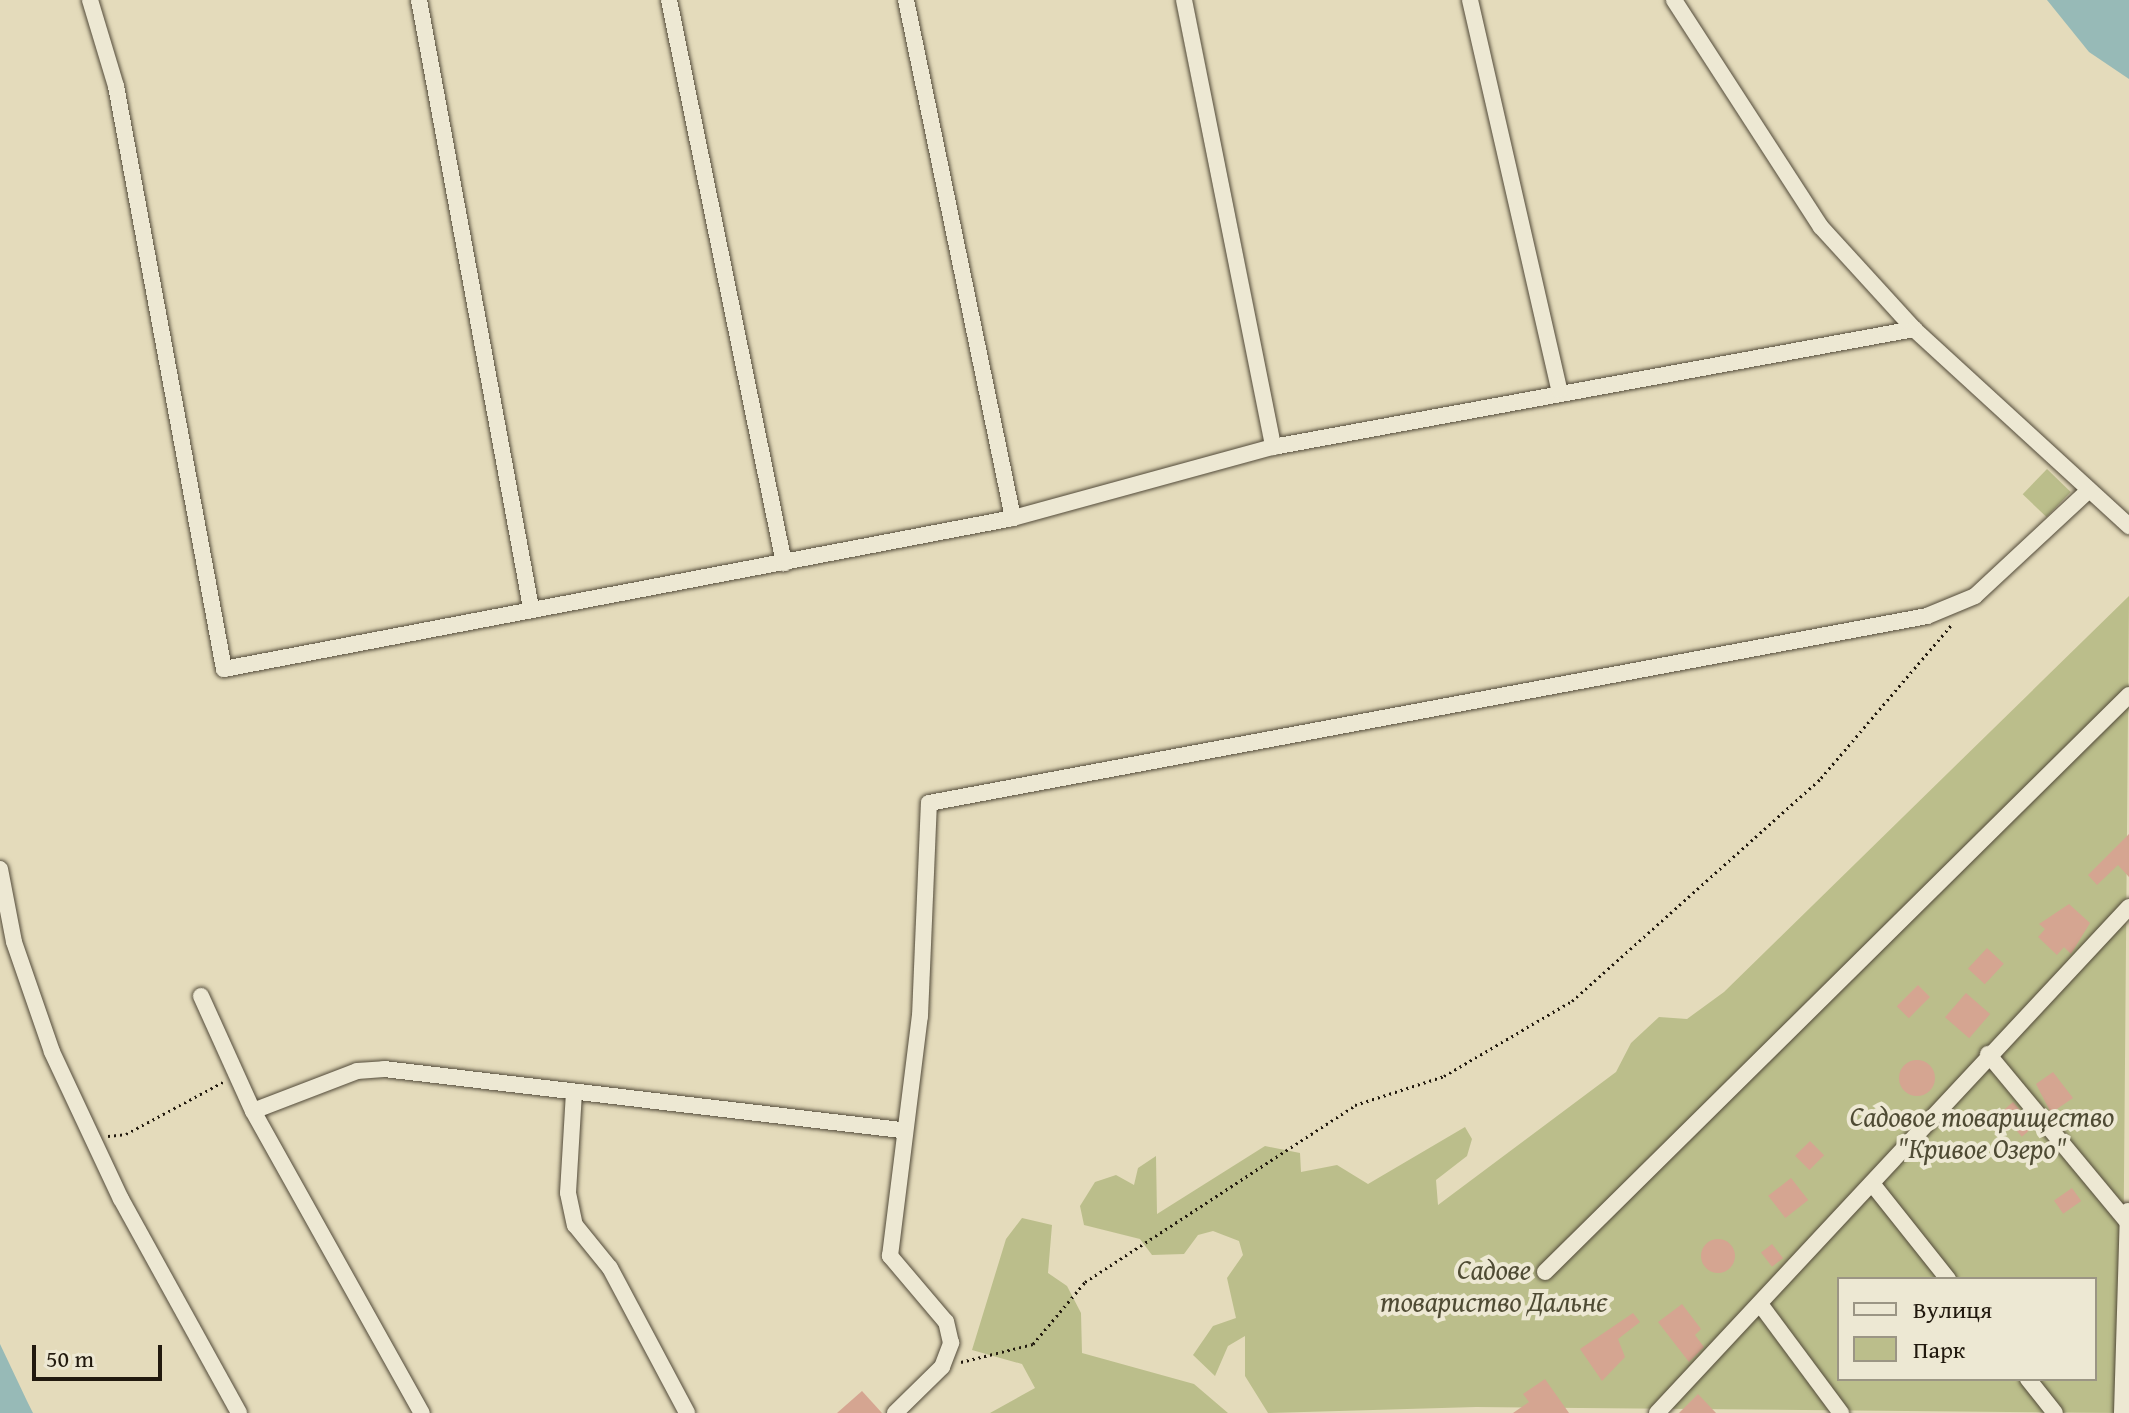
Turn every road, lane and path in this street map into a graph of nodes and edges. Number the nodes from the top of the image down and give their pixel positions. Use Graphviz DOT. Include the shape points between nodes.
graph roads {
  1 [pos="90,0"];
  2 [pos="419,0"];
  3 [pos="669,0"];
  4 [pos="906,0"];
  5 [pos="1184,0"];
  6 [pos="1470,0"];
  7 [pos="1674,0"];
  8 [pos="1914,329"];
  9 [pos="1559,390"];
  10 [pos="1273,447"];
  11 [pos="2088,491"];
  12 [pos="1013,518"];
  13 [pos="2129,526"];
  14 [pos="784,563"];
  15 [pos="531,608"];
  16 [pos="1956,619"];
  17 [pos="2129,695"];
  18 [pos="0,869"];
  19 [pos="2129,907"];
  20 [pos="201,996"];
  21 [pos="1988,1054"];
  22 [pos="238,1078"];
  23 [pos="574,1092"];
  24 [pos="253,1111"];
  25 [pos="901,1130"];
  26 [pos="92,1137"];
  27 [pos="1874,1186"];
  28 [pos="2127,1214"];
  29 [pos="1545,1272"];
  30 [pos="1946,1277"];
  31 [pos="1760,1304"];
  32 [pos="942,1367"];
  33 [pos="2030,1381"];
  34 [pos="239,1413"];
  35 [pos="422,1413"];
  36 [pos="687,1413"];
  37 [pos="895,1413"];
  38 [pos="1657,1413"];
  39 [pos="1841,1413"];
  40 [pos="2055,1413"];
  41 [pos="2122,1413"];
  1 -- 15 [label="street" via="116,86 224,669"];
  2 -- 15 [label="street"];
  3 -- 14 [label="street"];
  4 -- 12 [label="street"];
  5 -- 10 [label="street"];
  6 -- 9 [label="street"];
  7 -- 8 [label="street" via="1821,227"];
  8 -- 9 [label="street"];
  8 -- 11 [label="street"];
  9 -- 10 [label="street"];
  10 -- 12 [label="street"];
  11 -- 13 [label="street"];
  11 -- 25 [label="street" via="1975,596 1927,616 929,803 920,1016"];
  12 -- 14 [label="street"];
  14 -- 15 [label="street"];
  16 -- 32 [label="path" via="1821,778 1572,1001 1444,1076 1355,1105 1299,1140 1085,1282 1033,1344"];
  17 -- 29 [label="street"];
  18 -- 26 [label="street" via="18,955"];
  19 -- 21 [label="street"];
  20 -- 22 [label="street"];
  21 -- 27 [label="street"];
  21 -- 28 [label="street"];
  22 -- 24 [label="street"];
  22 -- 26 [label="path" via="212,1085 126,1134"];
  23 -- 24 [label="street" via="357,1071"];
  23 -- 25 [label="street"];
  23 -- 36 [label="street" via="568,1193 575,1225 610,1268"];
  24 -- 35 [label="street"];
  25 -- 32 [label="street" via="890,1256 946,1322 951,1343"];
  26 -- 34 [label="street"];
  27 -- 30 [label="street"];
  27 -- 31 [label="street"];
  28 -- 41 [label="street"];
  31 -- 38 [label="street"];
  31 -- 39 [label="street"];
  32 -- 37 [label="street"];
  33 -- 40 [label="street"];
}
